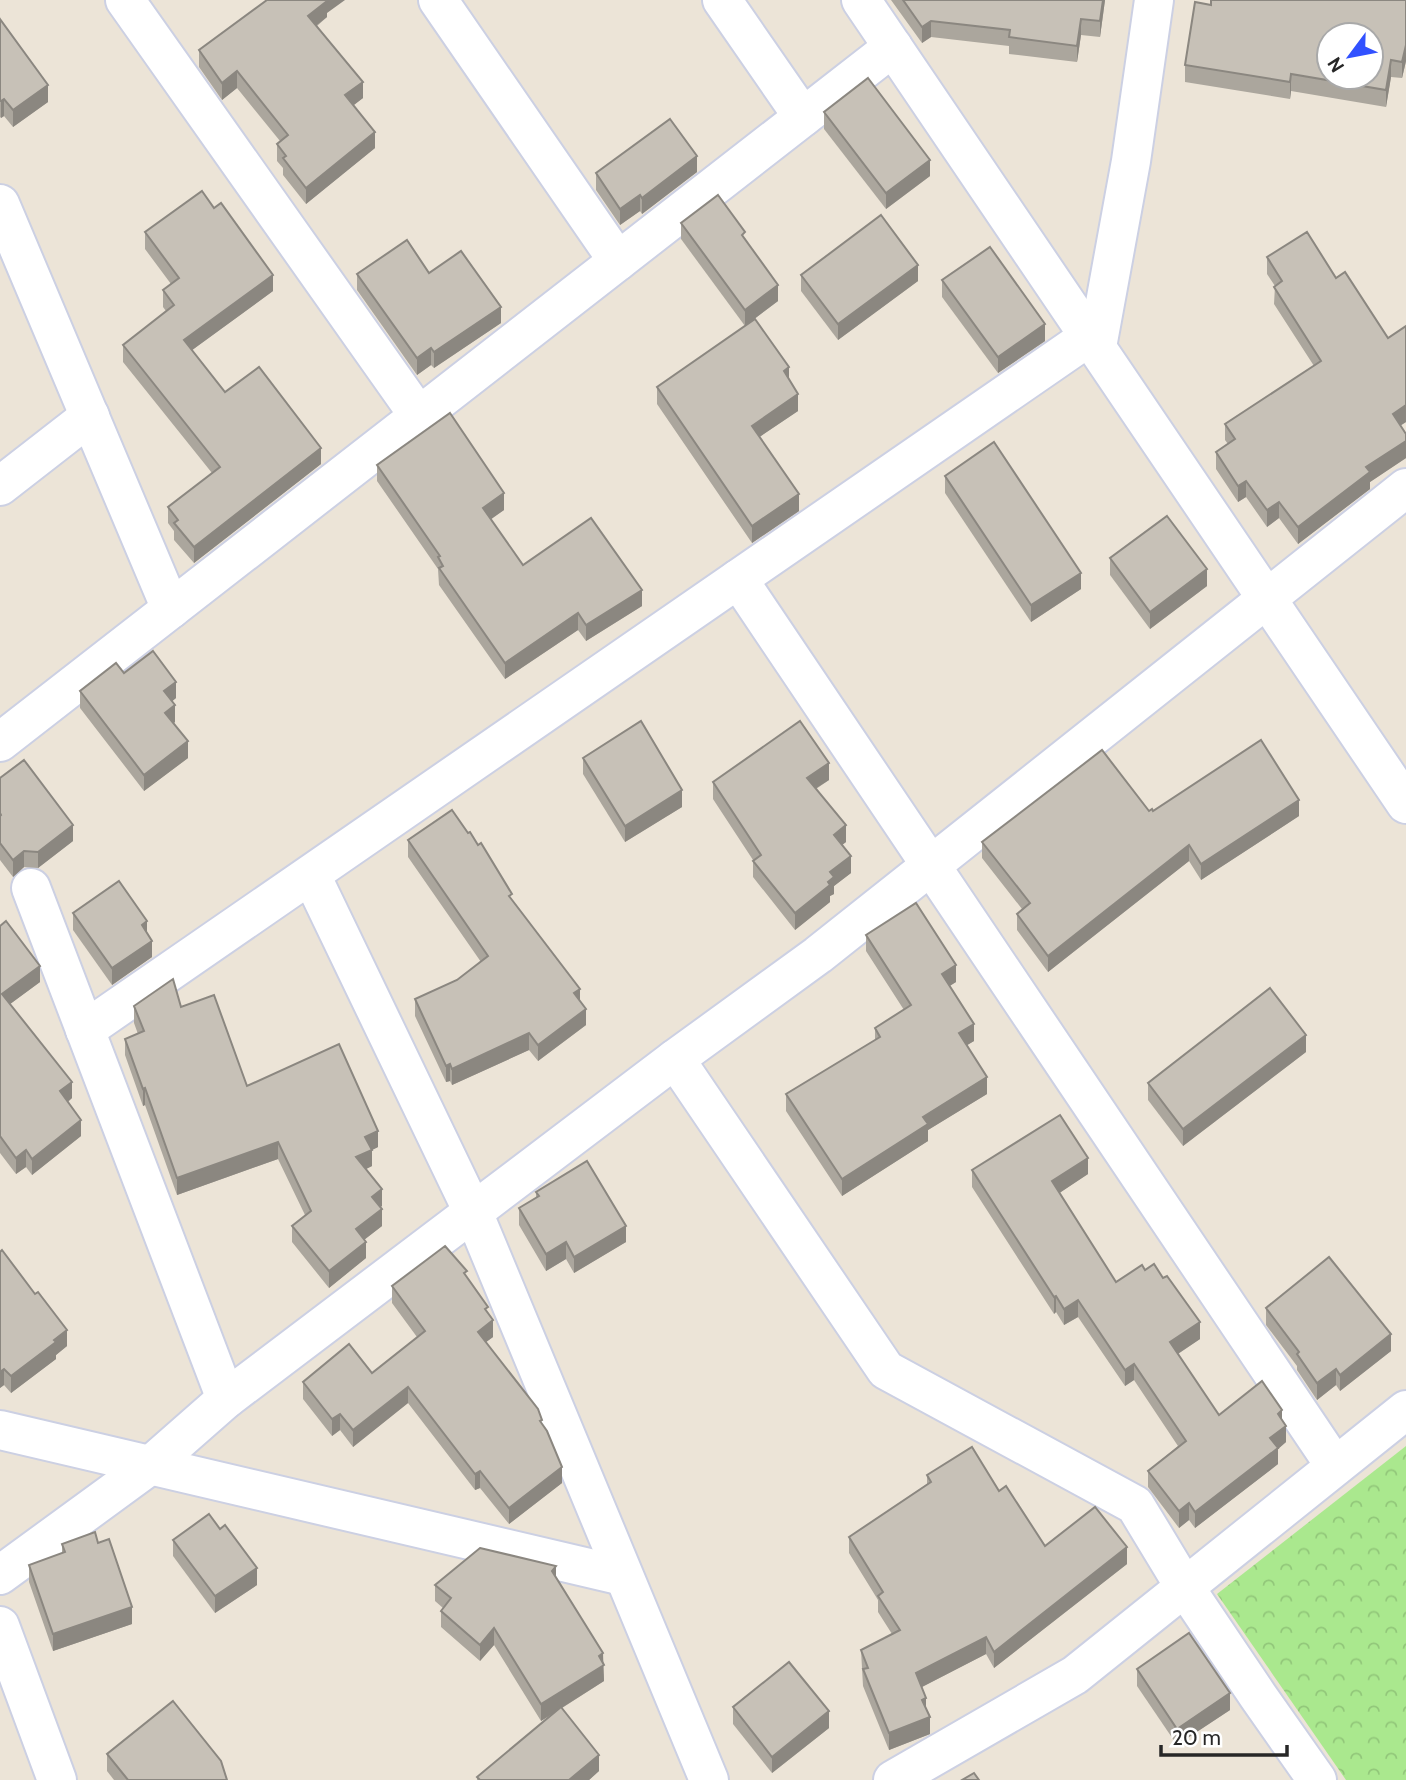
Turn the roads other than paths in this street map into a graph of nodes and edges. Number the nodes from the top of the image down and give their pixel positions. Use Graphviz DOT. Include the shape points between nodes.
graph roads {
  1 [pos="125,0"];
  2 [pos="438,0"];
  3 [pos="722,0"];
  4 [pos="861,0"];
  5 [pos="1154,0"];
  6 [pos="893,47"];
  7 [pos="803,117"];
  8 [pos="0,204"];
  9 [pos="618,261"];
  10 [pos="1093,341"];
  11 [pos="90,416"];
  12 [pos="419,416"];
  13 [pos="0,486"];
  14 [pos="1406,488"];
  15 [pos="738,579"];
  16 [pos="1269,599"];
  17 [pos="171,609"];
  18 [pos="0,742"];
  19 [pos="1406,804"];
  20 [pos="930,866"];
  21 [pos="311,875"];
  22 [pos="31,888"];
  23 [pos="85,1030"];
  24 [pos="675,1059"];
  25 [pos="473,1212"];
  26 [pos="226,1399"];
  27 [pos="1406,1410"];
  28 [pos="0,1430"];
  29 [pos="152,1464"];
  30 [pos="1335,1466"];
  31 [pos="0,1575"];
  32 [pos="623,1576"];
  33 [pos="1184,1586"];
  34 [pos="0,1626"];
  35 [pos="44,1775"];
  36 [pos="709,1780"];
  37 [pos="893,1780"];
  38 [pos="1318,1780"];
  1 -- 12 [label="street"];
  2 -- 9 [label="street"];
  3 -- 7 [label="street"];
  4 -- 6 [label="street"];
  5 -- 10 [label="street" via="1130,161"];
  6 -- 7 [label="street"];
  6 -- 10 [label="street"];
  7 -- 9 [label="street"];
  8 -- 11 [label="street"];
  9 -- 12 [label="street"];
  10 -- 15 [label="street"];
  10 -- 16 [label="street"];
  11 -- 13 [label="street"];
  11 -- 17 [label="street"];
  12 -- 17 [label="street"];
  14 -- 16 [label="street"];
  15 -- 20 [label="street"];
  15 -- 21 [label="street"];
  16 -- 19 [label="street"];
  16 -- 20 [label="street"];
  17 -- 18 [label="street"];
  20 -- 24 [label="street"];
  20 -- 30 [label="street"];
  21 -- 23 [label="street"];
  21 -- 25 [label="street"];
  22 -- 23 [label="street"];
  23 -- 26 [label="street"];
  24 -- 25 [label="street"];
  24 -- 33 [label="street" via="886,1370 1135,1504"];
  25 -- 26 [label="street"];
  25 -- 32 [label="street"];
  26 -- 29 [label="street"];
  27 -- 30 [label="street"];
  28 -- 29 [label="street"];
  29 -- 31 [label="street"];
  29 -- 32 [label="street"];
  30 -- 33 [label="street"];
  32 -- 36 [label="street"];
  33 -- 37 [label="street" via="1075,1675"];
  33 -- 38 [label="street"];
  34 -- 35 [label="street"];
}
